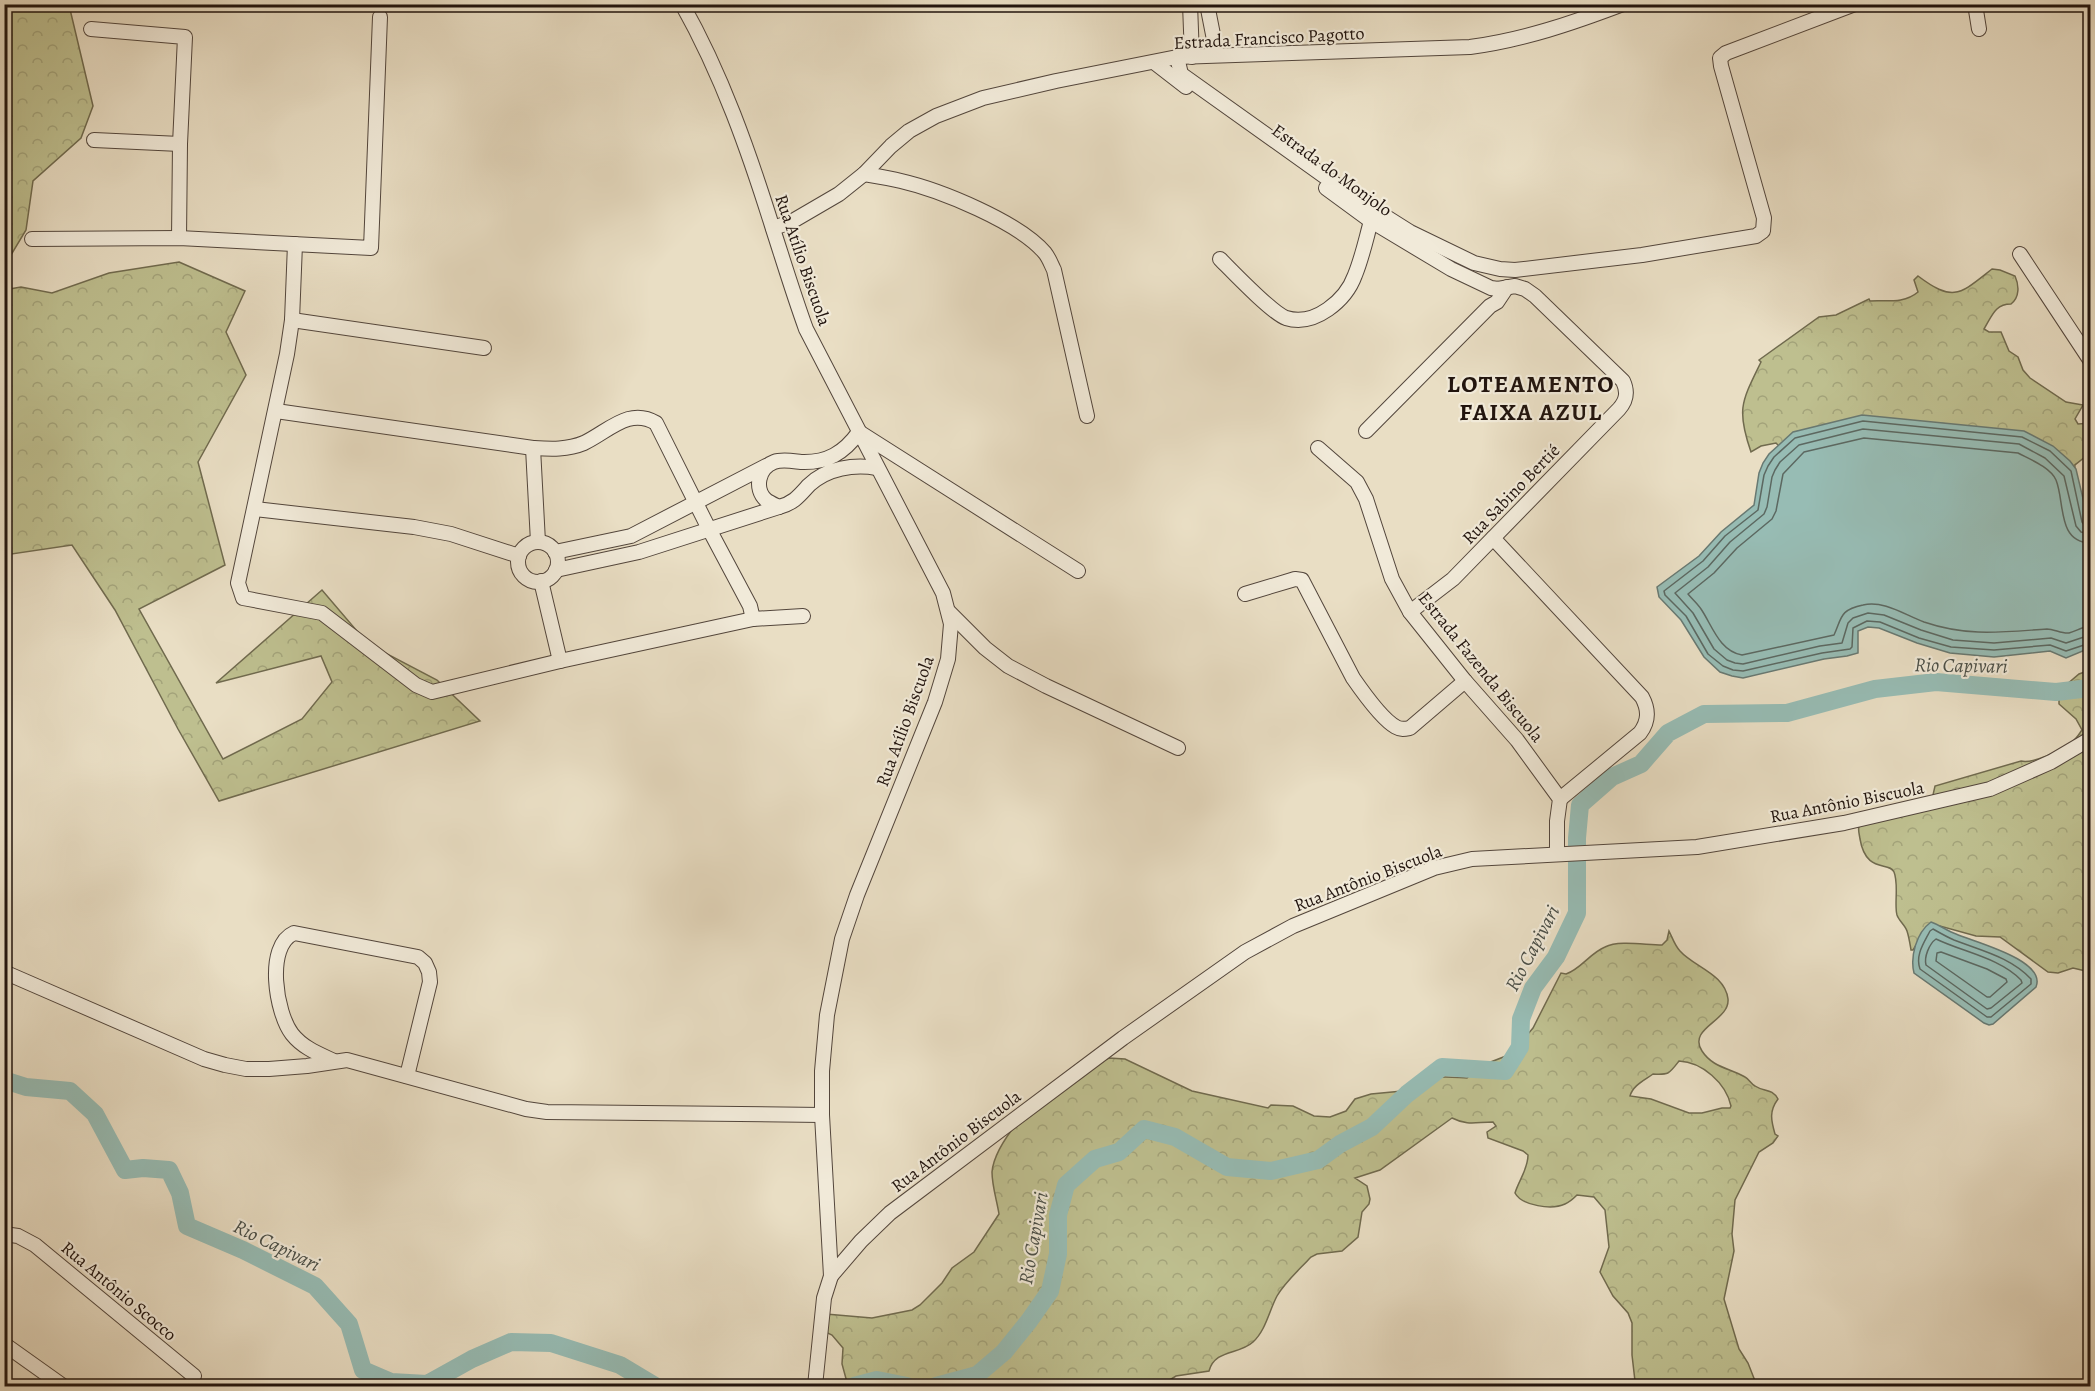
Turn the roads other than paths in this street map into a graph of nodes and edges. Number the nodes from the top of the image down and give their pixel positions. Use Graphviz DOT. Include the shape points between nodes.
graph roads {
  1 [pos="682,4"];
  2 [pos="1190,4"];
  3 [pos="1207,4"];
  4 [pos="1623,4"];
  5 [pos="1855,4"];
  6 [pos="1975,4"];
  7 [pos="380,17"];
  8 [pos="91,29"];
  9 [pos="1979,29"];
  10 [pos="1218,56"];
  11 [pos="1177,57"];
  12 [pos="1192,57"];
  13 [pos="1155,63"];
  14 [pos="94,140"];
  15 [pos="180,144"];
  16 [pos="864,174"];
  17 [pos="1371,221"];
  18 [pos="773,228"];
  19 [pos="179,238"];
  20 [pos="32,239"];
  21 [pos="295,244"];
  22 [pos="2020,254"];
  23 [pos="1220,259"];
  24 [pos="1499,288"];
  25 [pos="292,320"];
  26 [pos="484,348"];
  27 [pos="2091,360"];
  28 [pos="1627,393"];
  29 [pos="276,411"];
  30 [pos="1087,416"];
  31 [pos="1366,431"];
  32 [pos="859,432"];
  33 [pos="533,448"];
  34 [pos="1318,448"];
  35 [pos="770,463"];
  36 [pos="878,468"];
  37 [pos="695,502"];
  38 [pos="778,507"];
  39 [pos="255,509"];
  40 [pos="709,529"];
  41 [pos="1493,538"];
  42 [pos="538,542"];
  43 [pos="555,552"];
  44 [pos="519,556"];
  45 [pos="556,570"];
  46 [pos="1078,571"];
  47 [pos="541,581"];
  48 [pos="1245,594"];
  49 [pos="949,612"];
  50 [pos="1410,612"];
  51 [pos="803,616"];
  52 [pos="753,619"];
  53 [pos="560,661"];
  54 [pos="1466,681"];
  55 [pos="2091,739"];
  56 [pos="1178,748"];
  57 [pos="1560,799"];
  58 [pos="1562,853"];
  59 [pos="4,972"];
  60 [pos="334,1061"];
  61 [pos="407,1076"];
  62 [pos="822,1115"];
  63 [pos="11,1235"];
  64 [pos="831,1276"];
  65 [pos="4,1344"];
  66 [pos="194,1376"];
  67 [pos="815,1383"];
  68 [pos="63,1386"];
  1 -- 18 [label="street, Rua Atílio Biscuola" via="710,57"];
  2 -- 12 [label="street"];
  3 -- 10 [label="street"];
  4 -- 10 [label="street, Estrada Francisco Pagotto" via="1526,37 1470,47"];
  5 -- 11 [label="street" via="1720,58 1764,218 1763,231 1756,236 1642,255 1515,270 1474,263 1410,232 1345,191 1181,74"];
  6 -- 9 [label="street"];
  7 -- 21 [label="street" via="371,248"];
  8 -- 15 [label="street" via="185,37"];
  10 -- 12 [label="street, Estrada Francisco Pagotto"];
  11 -- 12 [label="street, Estrada Francisco Pagotto"];
  11 -- 13 [label="street, Estrada Francisco Pagotto"];
  13 -- 16 [label="street, Estrada Francisco Pagotto" via="983,98 909,131"];
  13 -- 17 [label="street, Estrada do Monjolo"];
  14 -- 15 [label="street"];
  15 -- 19 [label="street"];
  16 -- 18 [label="street, Estrada Francisco Pagotto" via="839,194"];
  16 -- 30 [label="street" via="936,192 1004,221 1046,254 1054,270"];
  17 -- 23 [label="street" via="1348,289 1323,314 1309,319 1285,318"];
  17 -- 24 [label="street, Estrada do Monjolo" via="1424,254"];
  18 -- 32 [label="street, Rua Atílio Biscuola" via="806,329"];
  19 -- 20 [label="street"];
  19 -- 21 [label="street"];
  21 -- 25 [label="street"];
  22 -- 27 [label="street"];
  24 -- 28 [label="street, Estrada do Monjolo" via="1515,286 1535,296 1623,381"];
  24 -- 31 [label="street" via="1497,302"];
  25 -- 26 [label="street"];
  25 -- 29 [label="street"];
  28 -- 41 [label="street, Rua Sabino Bertié" via="1624,405"];
  29 -- 33 [label="street"];
  29 -- 39 [label="street"];
  32 -- 35 [label="street" via="839,454 820,462"];
  32 -- 36 [label="street, Rua Atílio Biscuola"];
  32 -- 46 [label="street"];
  33 -- 37 [label="street" via="559,450 583,443 631,417 646,417 656,423"];
  33 -- 42 [label="street"];
  34 -- 50 [label="street, Estrada Fazenda Biscuola" via="1358,482 1392,579"];
  35 -- 37 [label="street"];
  35 -- 38 [label="street" via="761,472 759,483 767,501"];
  36 -- 38 [label="street" via="856,466 824,474 790,504"];
  36 -- 49 [label="street, Rua Atílio Biscuola" via="943,593"];
  37 -- 40 [label="street"];
  37 -- 43 [label="street" via="631,536"];
  38 -- 40 [label="street"];
  39 -- 44 [label="street" via="423,529"];
  39 -- 53 [label="street" via="238,583 243,598 322,613 416,685 432,692"];
  40 -- 45 [label="street" via="639,552"];
  40 -- 52 [label="street" via="750,606"];
  41 -- 50 [label="street, Rua Sabino Bertié" via="1453,579"];
  41 -- 57 [label="street" via="1646,704 1647,719 1640,733"];
  42 -- 43 [label="street"];
  42 -- 44 [label="street" via="526,546"];
  43 -- 45 [label="street"];
  44 -- 47 [label="street" via="523,575 534,582"];
  45 -- 47 [label="street"];
  47 -- 53 [label="street"];
  48 -- 54 [label="street" via="1302,580 1353,678 1394,727 1410,728"];
  49 -- 56 [label="street" via="1008,666"];
  49 -- 62 [label="street, Rua Atílio Biscuola" via="948,659 934,702 842,939 824,1043"];
  50 -- 54 [label="street, Estrada Fazenda Biscuola"];
  51 -- 52 [label="street"];
  52 -- 53 [label="street"];
  54 -- 57 [label="street, Estrada Fazenda Biscuola" via="1517,740"];
  55 -- 58 [label="street, Rua Antônio Biscuola" via="1990,789 1921,807 1806,831 1696,847"];
  57 -- 58 [label="street" via="1557,821"];
  58 -- 64 [label="street, Rua Antônio Biscuola" via="1472,859 1434,868 1293,926 1245,952 890,1213"];
  59 -- 60 [label="street" via="225,1065 269,1069"];
  60 -- 61 [label="street" via="360,1062"];
  60 -- 61 [label="street" via="299,1042 283,1014 274,973 280,948 287,936 294,933 410,955 425,963 430,982"];
  61 -- 62 [label="street" via="547,1112"];
  62 -- 64 [label="street, Rua Atílio Biscuola"];
  63 -- 66 [label="street, Rua Antônio Scocco" via="35,1245"];
  64 -- 67 [label="street, Rua Atílio Biscuola" via="824,1298"];
  65 -- 68 [label="street"];
}
